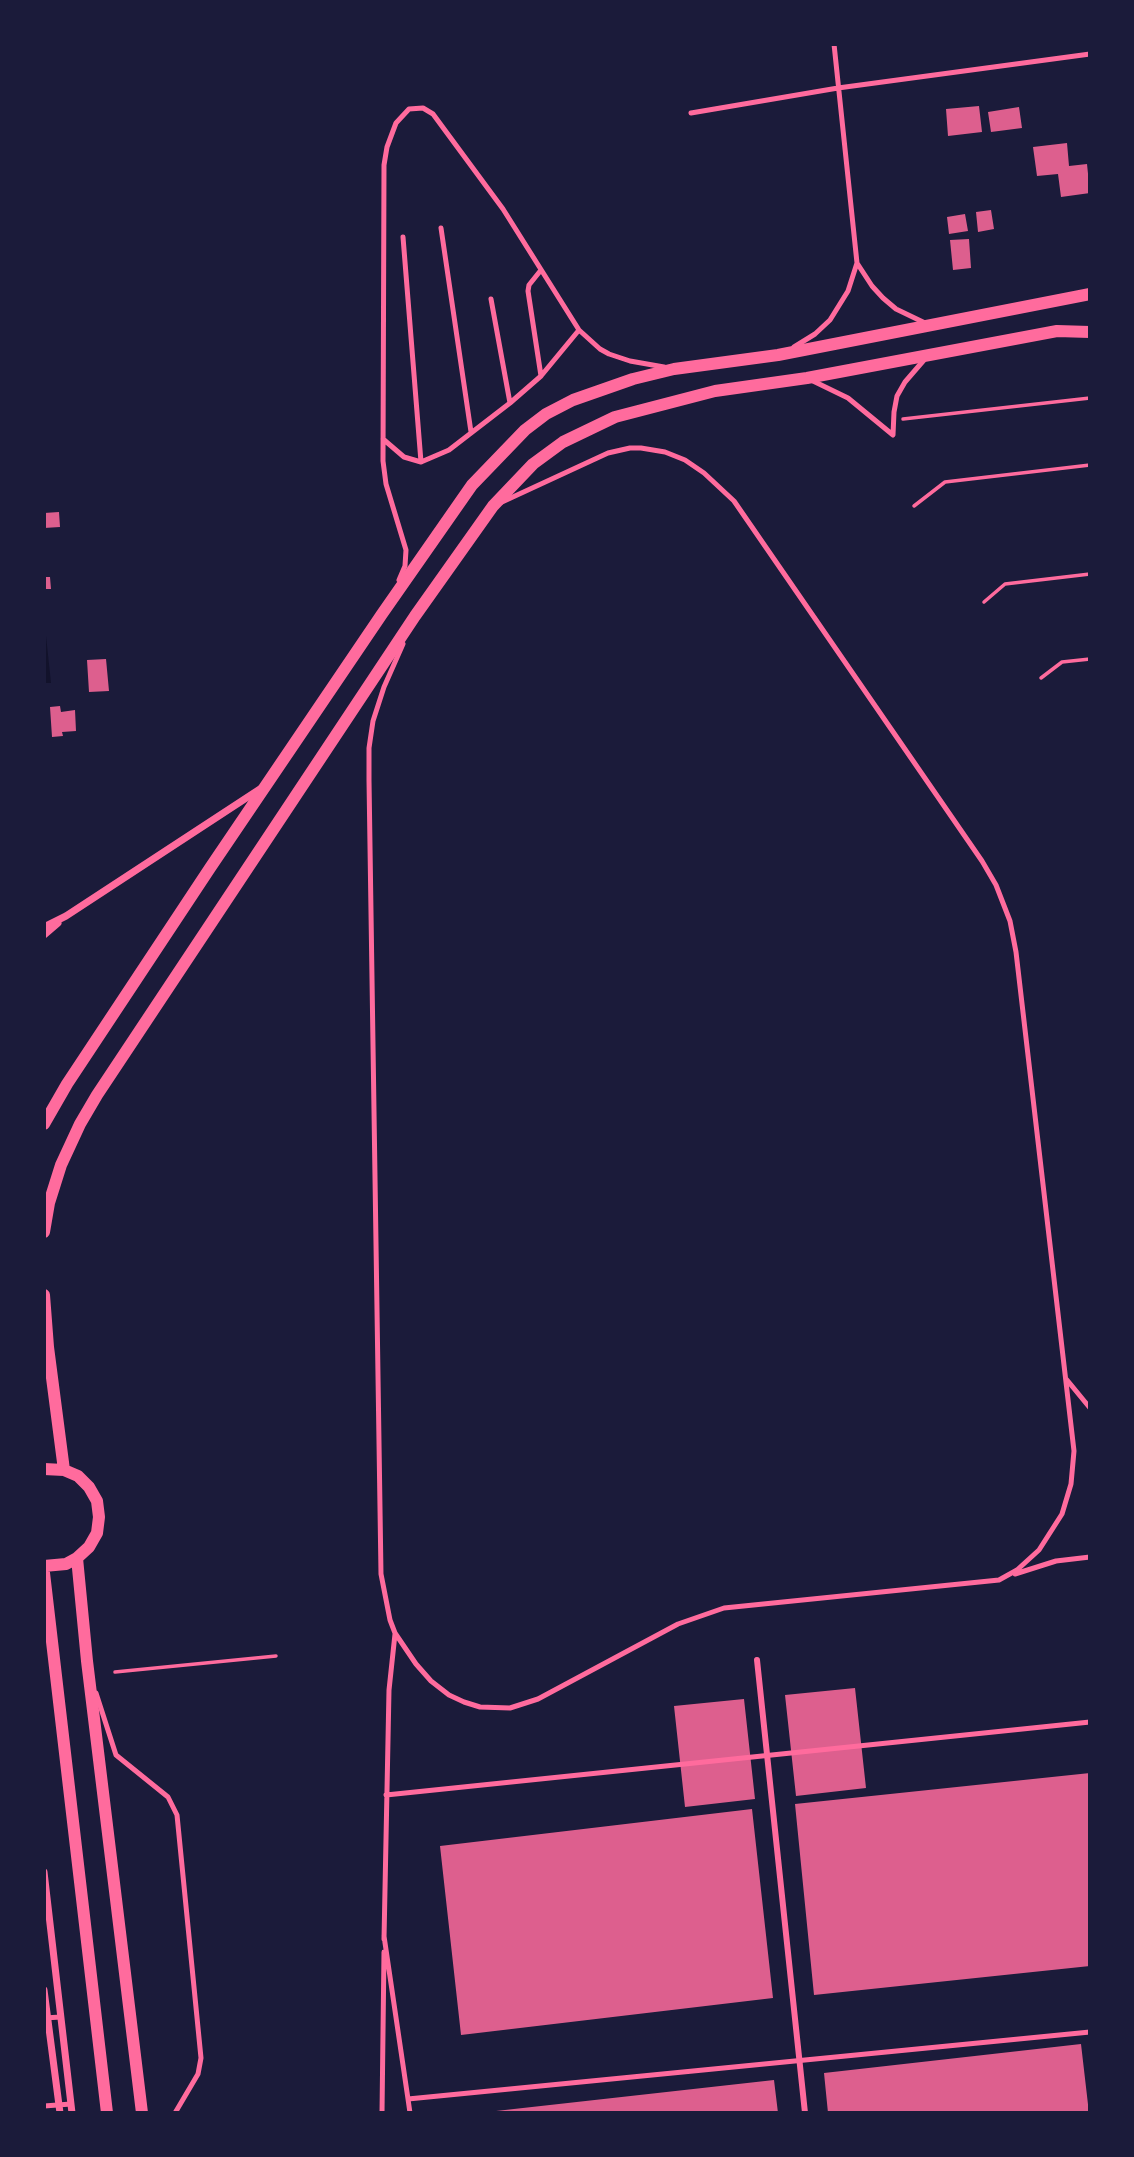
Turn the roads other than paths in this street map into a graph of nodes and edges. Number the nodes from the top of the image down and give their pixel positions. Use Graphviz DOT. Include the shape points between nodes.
graph roads {
  1 [pos="834,44"];
  2 [pos="1090,54"];
  3 [pos="838,88"];
  4 [pos="691,113"];
  5 [pos="441,228"];
  6 [pos="403,237"];
  7 [pos="857,263"];
  8 [pos="541,270"];
  9 [pos="1090,294"];
  10 [pos="491,299"];
  11 [pos="975,318"];
  12 [pos="579,330"];
  13 [pos="1090,332"];
  14 [pos="778,355"];
  15 [pos="927,355"];
  16 [pos="674,369"];
  17 [pos="541,376"];
  18 [pos="807,378"];
  19 [pos="510,403"];
  20 [pos="471,432"];
  21 [pos="383,439"];
  22 [pos="421,461"];
  23 [pos="493,506"];
  24 [pos="382,614"];
  25 [pos="415,616"];
  26 [pos="266,784"];
  27 [pos="66,916"];
  28 [pos="44,920"];
  29 [pos="44,927"];
  30 [pos="44,935"];
  31 [pos="44,1124"];
  32 [pos="44,1232"];
  33 [pos="44,1295"];
  34 [pos="1067,1380"];
  35 [pos="1090,1408"];
  36 [pos="44,1469"];
  37 [pos="64,1470"];
  38 [pos="1090,1557"];
  39 [pos="77,1558"];
  40 [pos="44,1566"];
  41 [pos="44,1573"];
  42 [pos="999,1580"];
  43 [pos="396,1633"];
  44 [pos="757,1660"];
  45 [pos="87,1661"];
  46 [pos="1090,1722"];
  47 [pos="386,1795"];
  48 [pos="44,1872"];
  49 [pos="384,1936"];
  50 [pos="44,1990"];
  51 [pos="61,2017"];
  52 [pos="46,2018"];
  53 [pos="1090,2032"];
  54 [pos="408,2099"];
  55 [pos="71,2104"];
  56 [pos="44,2106"];
  57 [pos="59,2109"];
  58 [pos="72,2113"];
  59 [pos="107,2113"];
  60 [pos="142,2113"];
  61 [pos="175,2113"];
  62 [pos="382,2113"];
  63 [pos="410,2113"];
  64 [pos="805,2113"];
  1 -- 3 [label="lane"];
  2 -- 3 [label="lane"];
  3 -- 4 [label="lane"];
  3 -- 7 [label="lane"];
  5 -- 20 [label="lane"];
  6 -- 22 [label="lane"];
  7 -- 11 [label="lane" via="883,298 921,323"];
  7 -- 14 [label="lane" via="848,291 830,320 807,340"];
  8 -- 12 [label="lane"];
  8 -- 17 [label="lane" via="528,291"];
  8 -- 21 [label="lane" via="433,114 418,107 403,113 390,136 384,165"];
  9 -- 11 [label="street"];
  10 -- 19 [label="lane"];
  11 -- 14 [label="street"];
  12 -- 16 [label="lane" via="608,354"];
  12 -- 17 [label="lane"];
  13 -- 15 [label="street" via="1057,331"];
  14 -- 16 [label="street"];
  15 -- 18 [label="street"];
  15 -- 18 [label="lane" via="901,389 893,435 841,394"];
  16 -- 24 [label="street" via="591,392 525,430 472,485"];
  17 -- 19 [label="lane"];
  18 -- 23 [label="street" via="715,391 615,416 546,454"];
  19 -- 20 [label="lane"];
  20 -- 22 [label="lane" via="449,450"];
  21 -- 22 [label="lane" via="404,457"];
  21 -- 24 [label="lane" via="386,484 406,555"];
  23 -- 25 [label="street"];
  23 -- 34 [label="lane" via="608,453 630,449 665,452 704,473 734,501 982,861 1014,938"];
  24 -- 26 [label="street"];
  25 -- 32 [label="street" via="87,1112 58,1175"];
  25 -- 43 [label="lane" via="377,705 369,748 381,1574"];
  26 -- 27 [label="street"];
  26 -- 31 [label="street"];
  27 -- 28 [label="street"];
  27 -- 29 [label="street"];
  27 -- 30 [label="street"];
  33 -- 37 [label="street"];
  34 -- 35 [label="lane"];
  34 -- 42 [label="lane" via="1074,1451 1069,1494 1040,1550"];
  36 -- 37 [label="street"];
  37 -- 39 [label="street" via="78,1476 97,1501 99,1517 93,1540"];
  38 -- 42 [label="lane" via="1046,1564"];
  39 -- 40 [label="street"];
  39 -- 45 [label="street"];
  41 -- 59 [label="street"];
  42 -- 43 [label="lane" via="724,1608 678,1625 538,1699 510,1708 480,1707 449,1695 416,1664"];
  43 -- 47 [label="lane"];
  44 -- 64 [label="street"];
  45 -- 60 [label="street"];
  45 -- 61 [label="lane" via="116,1755 168,1797 176,1811 201,2059 196,2079"];
  46 -- 47 [label="lane"];
  47 -- 49 [label="lane"];
  48 -- 51 [label="street"];
  49 -- 54 [label="lane"];
  49 -- 62 [label="lane"];
  50 -- 52 [label="street"];
  51 -- 52 [label="lane"];
  51 -- 55 [label="street"];
  52 -- 57 [label="street"];
  53 -- 54 [label="lane"];
  54 -- 63 [label="lane"];
  55 -- 57 [label="lane"];
  55 -- 58 [label="street"];
  56 -- 57 [label="lane"];
}
